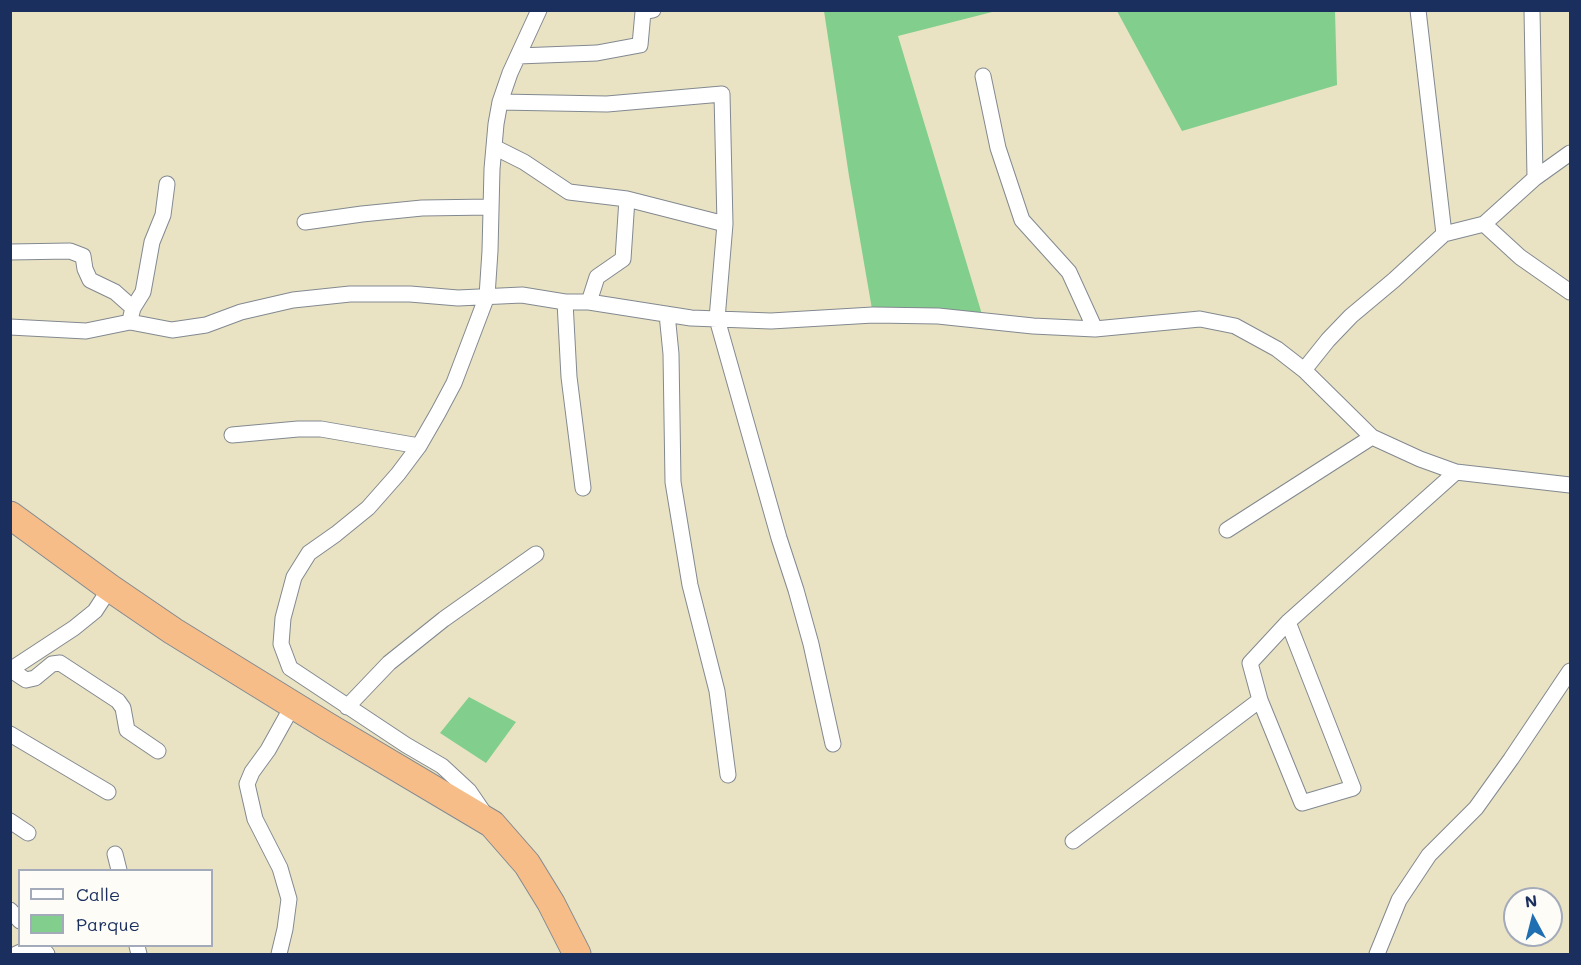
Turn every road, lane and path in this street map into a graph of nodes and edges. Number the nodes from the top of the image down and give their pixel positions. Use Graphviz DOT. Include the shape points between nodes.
graph roads {
  1 [pos="538,10"];
  2 [pos="653,10"];
  3 [pos="1418,10"];
  4 [pos="1532,10"];
  5 [pos="519,56"];
  6 [pos="983,76"];
  7 [pos="500,102"];
  8 [pos="494,147"];
  9 [pos="1570,153"];
  10 [pos="1535,178"];
  11 [pos="167,184"];
  12 [pos="627,200"];
  13 [pos="491,207"];
  14 [pos="305,222"];
  15 [pos="724,224"];
  16 [pos="1484,224"];
  17 [pos="1444,234"];
  18 [pos="10,252"];
  19 [pos="1570,292"];
  20 [pos="487,296"];
  21 [pos="565,302"];
  22 [pos="589,302"];
  23 [pos="667,314"];
  24 [pos="132,315"];
  25 [pos="717,320"];
  26 [pos="10,327"];
  27 [pos="1095,329"];
  28 [pos="1304,370"];
  29 [pos="232,435"];
  30 [pos="1372,437"];
  31 [pos="419,446"];
  32 [pos="1456,472"];
  33 [pos="1570,485"];
  34 [pos="583,488"];
  35 [pos="10,515"];
  36 [pos="1227,530"];
  37 [pos="536,554"];
  38 [pos="110,588"];
  39 [pos="1288,622"];
  40 [pos="11,670"];
  41 [pos="1570,671"];
  42 [pos="1260,700"];
  43 [pos="293,705"];
  44 [pos="347,707"];
  45 [pos="10,734"];
  46 [pos="832,744"];
  47 [pos="158,751"];
  48 [pos="728,775"];
  49 [pos="108,792"];
  50 [pos="10,821"];
  51 [pos="492,824"];
  52 [pos="28,833"];
  53 [pos="1073,841"];
  54 [pos="115,854"];
  55 [pos="119,869"];
  56 [pos="30,947"];
  57 [pos="16,954"];
  58 [pos="279,954"];
  59 [pos="577,954"];
  60 [pos="1377,954"];
  1 -- 5 [label="street"];
  2 -- 5 [label="street" via="643,12 640,45 597,54"];
  3 -- 17 [label="street"];
  4 -- 10 [label="street"];
  5 -- 7 [label="street"];
  6 -- 27 [label="street" via="998,148 1022,220 1069,272"];
  7 -- 8 [label="street"];
  7 -- 15 [label="street" via="607,104 722,94"];
  8 -- 12 [label="street" via="569,192"];
  8 -- 13 [label="street"];
  9 -- 10 [label="street"];
  10 -- 16 [label="street"];
  11 -- 24 [label="street" via="143,292"];
  12 -- 15 [label="street"];
  12 -- 22 [label="street" via="622,259 597,277"];
  13 -- 14 [label="street" via="422,208"];
  13 -- 20 [label="street"];
  15 -- 25 [label="street"];
  16 -- 17 [label="street"];
  16 -- 19 [label="street" via="1520,257"];
  17 -- 28 [label="street" via="1351,315"];
  18 -- 24 [label="street" via="70,251 83,256 90,280 115,292"];
  20 -- 21 [label="street" via="522,295"];
  20 -- 24 [label="street" via="350,294 293,300 206,325 172,330"];
  20 -- 31 [label="street" via="454,382"];
  21 -- 22 [label="street"];
  21 -- 34 [label="street" via="569,377"];
  22 -- 23 [label="street"];
  23 -- 25 [label="street"];
  23 -- 48 [label="street" via="673,482 690,585 717,691"];
  24 -- 26 [label="street" via="86,331"];
  25 -- 27 [label="street" via="906,315"];
  25 -- 46 [label="street" via="811,644"];
  27 -- 28 [label="street" via="1200,319 1235,326 1277,349"];
  28 -- 30 [label="street"];
  29 -- 31 [label="street" via="321,429"];
  30 -- 32 [label="street"];
  30 -- 36 [label="street"];
  31 -- 44 [label="street" via="368,508 309,553 294,577 281,644 290,668"];
  32 -- 33 [label="street"];
  32 -- 39 [label="street"];
  35 -- 38 [label="highway"];
  37 -- 44 [label="street" via="389,663"];
  38 -- 40 [label="street" via="95,611"];
  38 -- 43 [label="highway"];
  39 -- 42 [label="street" via="1250,663"];
  39 -- 42 [label="street" via="1353,788 1302,803"];
  40 -- 47 [label="street" via="26,680 60,663 118,701 127,730"];
  41 -- 60 [label="street" via="1476,807 1429,855 1399,900"];
  42 -- 53 [label="street"];
  43 -- 51 [label="highway"];
  43 -- 58 [label="street" via="247,784 255,819 280,868 289,899"];
  44 -- 51 [label="street" via="442,766 469,791"];
  45 -- 49 [label="street"];
  50 -- 52 [label="street"];
  51 -- 59 [label="highway" via="527,864"];
  54 -- 55 [label="street"];
  56 -- 57 [label="street"];
}
